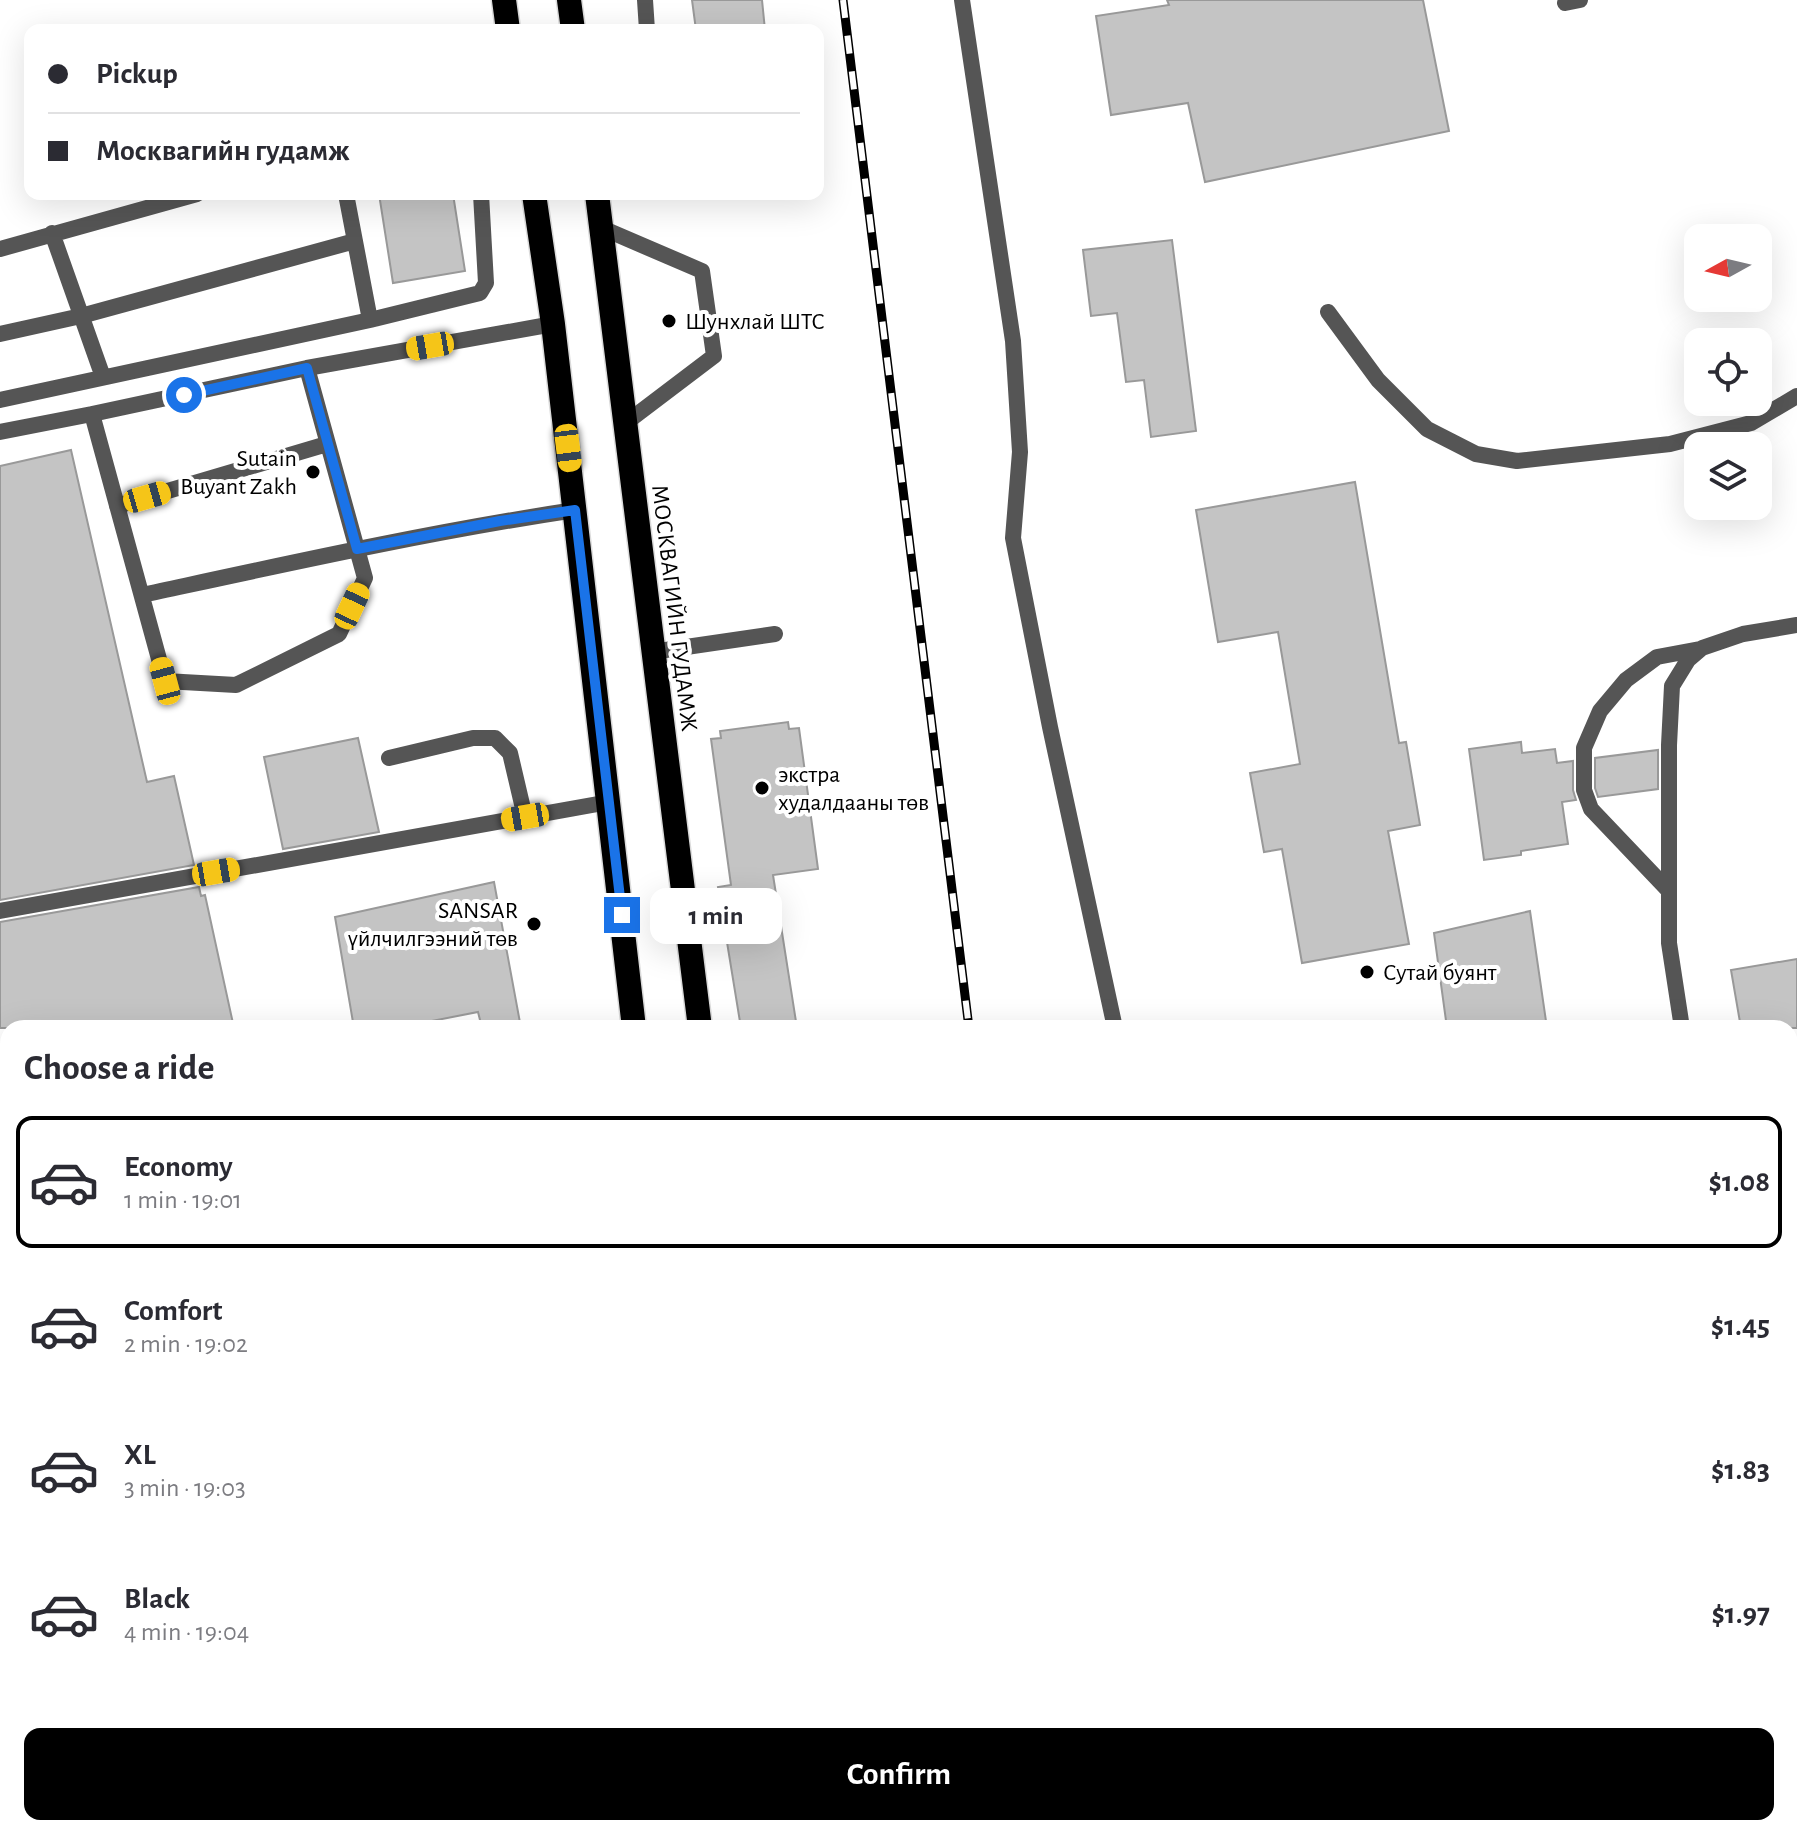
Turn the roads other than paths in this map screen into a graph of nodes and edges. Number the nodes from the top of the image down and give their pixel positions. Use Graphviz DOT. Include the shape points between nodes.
graph roads {
  1 [pos="504,0"];
  2 [pos="569,0"];
  3 [pos="645,0"];
  4 [pos="962,0"];
  5 [pos="507,24"];
  6 [pos="572,24"];
  7 [pos="647,24"];
  8 [pos="175,200"];
  9 [pos="347,200"];
  10 [pos="481,200"];
  11 [pos="535,200"];
  12 [pos="598,200"];
  13 [pos="602,228"];
  14 [pos="52,233"];
  15 [pos="355,241"];
  16 [pos="0,249"];
  17 [pos="1328,312"];
  18 [pos="81,316"];
  19 [pos="370,320"];
  20 [pos="553,324"];
  21 [pos="0,334"];
  22 [pos="307,368"];
  23 [pos="103,377"];
  24 [pos="1797,396"];
  25 [pos="0,400"];
  26 [pos="92,414"];
  27 [pos="623,425"];
  28 [pos="0,432"];
  29 [pos="327,444"];
  30 [pos="117,506"];
  31 [pos="575,510"];
  32 [pos="357,549"];
  33 [pos="142,595"];
  34 [pos="1797,625"];
  35 [pos="775,634"];
  36 [pos="1702,648"];
  37 [pos="652,652"];
  38 [pos="389,758"];
  39 [pos="609,802"];
  40 [pos="525,817"];
  41 [pos="1669,891"];
  42 [pos="0,911"];
  43 [pos="633,1020"];
  44 [pos="699,1020"];
  45 [pos="1113,1020"];
  46 [pos="1681,1020"];
  1 -- 5 [label="highway"];
  2 -- 6 [label="highway"];
  3 -- 7 [label="street"];
  4 -- 45 [label="street" via="1013,341 1020,452 1013,538"];
  8 -- 14 [label="street"];
  9 -- 15 [label="street"];
  10 -- 19 [label="street" via="486,283 480,293"];
  11 -- 20 [label="highway"];
  12 -- 13 [label="highway, МОСКВАГИЙН ГУДАМЖ"];
  13 -- 27 [label="highway, МОСКВАГИЙН ГУДАМЖ"];
  13 -- 27 [label="street" via="702,271 714,356"];
  14 -- 16 [label="street"];
  14 -- 18 [label="street"];
  15 -- 18 [label="street"];
  15 -- 19 [label="street"];
  17 -- 24 [label="street" via="1378,380 1427,429 1476,454 1517,461 1670,444 1751,423"];
  18 -- 21 [label="street"];
  18 -- 23 [label="street"];
  19 -- 23 [label="street"];
  20 -- 22 [label="street"];
  20 -- 31 [label="highway"];
  22 -- 26 [label="street"];
  22 -- 29 [label="street"];
  23 -- 25 [label="street"];
  26 -- 28 [label="street"];
  26 -- 30 [label="street"];
  27 -- 37 [label="highway, МОСКВАГИЙН ГУДАМЖ"];
  29 -- 30 [label="street"];
  29 -- 32 [label="street"];
  30 -- 33 [label="street"];
  31 -- 32 [label="street"];
  31 -- 39 [label="highway"];
  32 -- 33 [label="street"];
  32 -- 33 [label="street" via="365,578 339,634 236,685 165,681"];
  34 -- 36 [label="street"];
  35 -- 37 [label="street"];
  36 -- 41 [label="street" via="1672,686"];
  36 -- 41 [label="street" via="1657,657 1626,680 1600,711 1584,748 1584,790 1591,809"];
  37 -- 44 [label="highway, МОСКВАГИЙН ГУДАМЖ"];
  38 -- 40 [label="street" via="473,738 495,738 510,753"];
  39 -- 40 [label="street"];
  39 -- 43 [label="highway"];
  40 -- 42 [label="street"];
  41 -- 46 [label="street" via="1669,943"];
}
